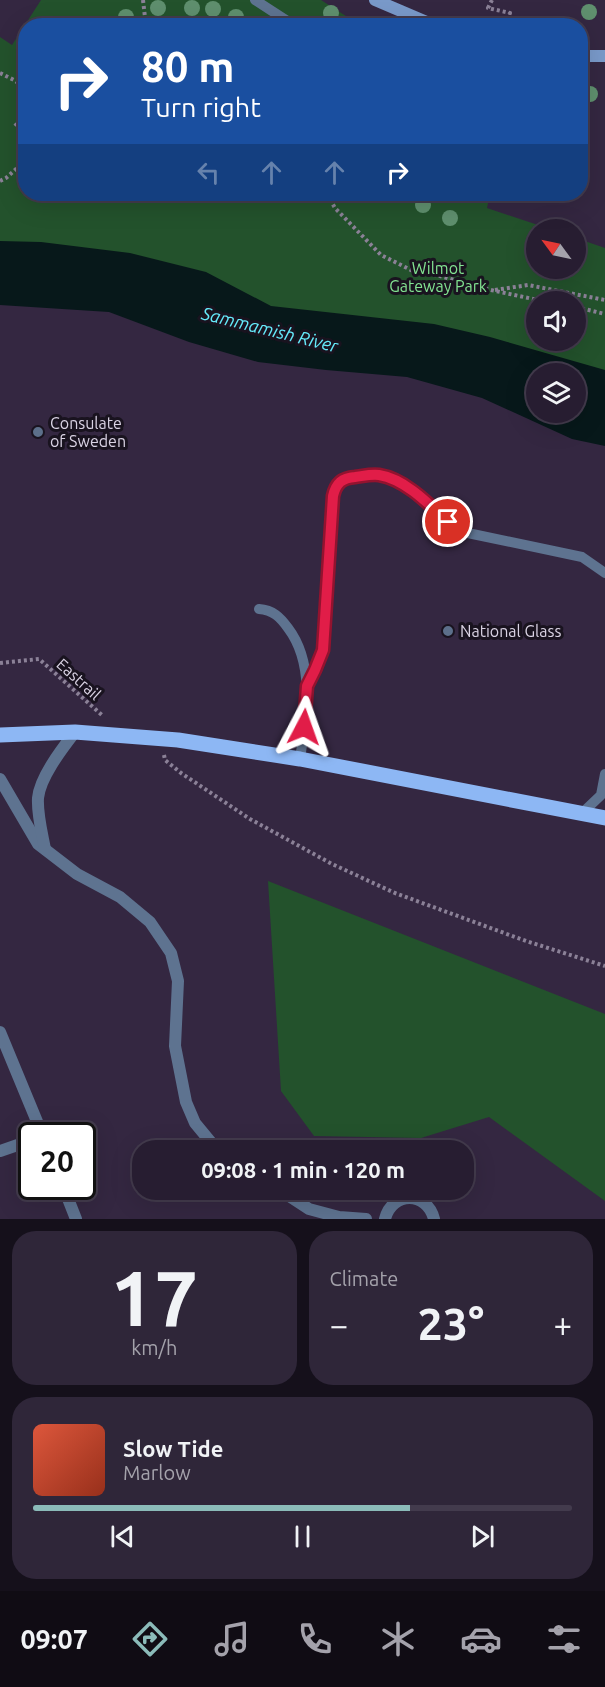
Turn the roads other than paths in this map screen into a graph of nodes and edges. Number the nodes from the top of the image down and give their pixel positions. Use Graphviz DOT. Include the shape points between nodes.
graph roads {
  1 [pos="255,0"];
  2 [pos="375,0"];
  3 [pos="283,18"];
  4 [pos="417,18"];
  5 [pos="588,56"];
  6 [pos="605,56"];
  7 [pos="605,573"];
  8 [pos="259,609"];
  9 [pos="307,686"];
  10 [pos="75,732"];
  11 [pos="0,735"];
  12 [pos="300,759"];
  13 [pos="605,774"];
  14 [pos="0,779"];
  15 [pos="581,814"];
  16 [pos="605,818"];
  17 [pos="45,849"];
  18 [pos="0,1032"];
  19 [pos="37,1122"];
  20 [pos="209,1140"];
  21 [pos="18,1145"];
  22 [pos="0,1151"];
  23 [pos="69,1200"];
  24 [pos="295,1200"];
  25 [pos="76,1219"];
  26 [pos="366,1219"];
  27 [pos="385,1219"];
  28 [pos="434,1219"];
  1 -- 3 [label="lane"];
  2 -- 4 [label="main road"];
  5 -- 6 [label="main road"];
  7 -- 9 [label="lane" via="582,557 463,532 402,484 379,475 346,477 335,488 323,650"];
  8 -- 9 [label="lane" via="279,615 293,634 303,657"];
  9 -- 12 [label="lane"];
  10 -- 11 [label="main road"];
  10 -- 12 [label="main road" via="178,740"];
  10 -- 17 [label="street" via="40,785 38,800"];
  12 -- 15 [label="main road"];
  13 -- 15 [label="lane" via="601,795"];
  14 -- 17 [label="street" via="38,844"];
  15 -- 16 [label="main road"];
  17 -- 20 [label="street" via="76,874 120,897 150,922 171,953 177,981 175,1046 186,1102 195,1123"];
  18 -- 19 [label="street"];
  21 -- 22 [label="street"];
  23 -- 25 [label="street"];
  24 -- 26 [label="street" via="309,1209"];
  27 -- 28 [label="street" via="399,1200 416,1198 430,1208"];
}
